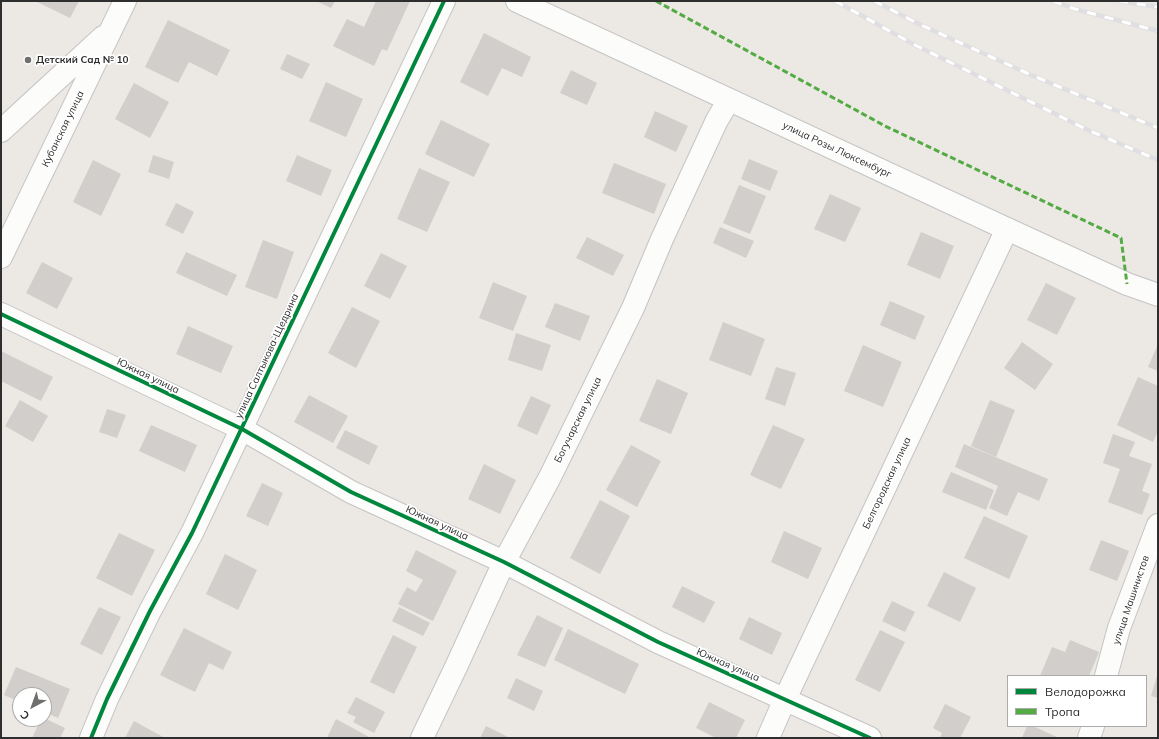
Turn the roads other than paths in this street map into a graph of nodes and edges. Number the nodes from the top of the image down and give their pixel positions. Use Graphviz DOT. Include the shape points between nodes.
graph roads {
  1 [pos="125,1"];
  2 [pos="444,1"];
  3 [pos="517,1"];
  4 [pos="111,30"];
  5 [pos="729,100"];
  6 [pos="1,131"];
  7 [pos="1007,229"];
  8 [pos="1,257"];
  9 [pos="1158,295"];
  10 [pos="1,314"];
  11 [pos="242,429"];
  12 [pos="1158,525"];
  13 [pos="504,562"];
  14 [pos="1106,675"];
  15 [pos="785,699"];
  16 [pos="1093,727"];
  17 [pos="91,738"];
  18 [pos="422,738"];
  19 [pos="768,738"];
  20 [pos="870,738"];
  21 [pos="1089,738"];
  1 -- 4 [label="street, Кубанская улица"];
  2 -- 11 [label="street, улица Салтыкова-Щедрина"];
  3 -- 5 [label="street, улица Розы Люксембург"];
  4 -- 6 [label="street"];
  4 -- 8 [label="street, Кубанская улица"];
  5 -- 7 [label="street, улица Розы Люксембург"];
  5 -- 13 [label="street, Богучарская улица" via="717,120 668,225 633,308 550,478"];
  7 -- 9 [label="street, улица Розы Люксембург"];
  7 -- 15 [label="street, Белгородская улица"];
  10 -- 11 [label="street, Южная улица"];
  11 -- 13 [label="street, Южная улица" via="351,492"];
  11 -- 17 [label="street, улица Салтыкова-Щедрина" via="192,533 146,618"];
  12 -- 14 [label="street, улица Машинистов" via="1119,628"];
  13 -- 15 [label="street, Южная улица" via="658,642"];
  13 -- 18 [label="street, Богучарская улица"];
  15 -- 19 [label="street, Белгородская улица"];
  15 -- 20 [label="street, Южная улица"];
  16 -- 21 [label="street"];
}
